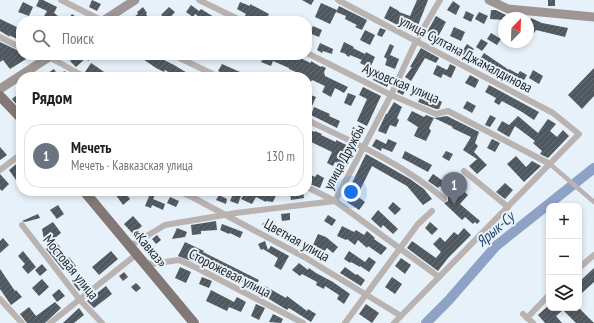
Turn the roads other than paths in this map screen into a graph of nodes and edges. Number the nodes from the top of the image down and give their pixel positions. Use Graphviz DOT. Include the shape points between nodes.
graph roads {
  1 [pos="61,0"];
  2 [pos="135,0"];
  3 [pos="199,0"];
  4 [pos="338,0"];
  5 [pos="440,0"];
  6 [pos="489,0"];
  7 [pos="93,16"];
  8 [pos="111,16"];
  9 [pos="232,16"];
  10 [pos="594,17"];
  11 [pos="0,37"];
  12 [pos="416,41"];
  13 [pos="16,45"];
  14 [pos="312,56"];
  15 [pos="44,60"];
  16 [pos="54,60"];
  17 [pos="184,60"];
  18 [pos="26,72"];
  19 [pos="75,72"];
  20 [pos="209,72"];
  21 [pos="16,79"];
  22 [pos="0,89"];
  23 [pos="391,95"];
  24 [pos="0,96"];
  25 [pos="16,113"];
  26 [pos="312,122"];
  27 [pos="363,147"];
  28 [pos="16,158"];
  29 [pos="551,165"];
  30 [pos="0,170"];
  31 [pos="464,171"];
  32 [pos="312,190"];
  33 [pos="88,196"];
  34 [pos="190,196"];
  35 [pos="444,199"];
  36 [pos="335,201"];
  37 [pos="594,202"];
  38 [pos="508,207"];
  39 [pos="432,211"];
  40 [pos="225,215"];
  41 [pos="22,225"];
  42 [pos="400,249"];
  43 [pos="133,250"];
  44 [pos="594,255"];
  45 [pos="144,263"];
  46 [pos="582,265"];
  47 [pos="439,277"];
  48 [pos="366,295"];
  49 [pos="546,298"];
  50 [pos="0,299"];
  51 [pos="80,300"];
  52 [pos="401,316"];
  53 [pos="22,323"];
  54 [pos="50,323"];
  55 [pos="102,323"];
  56 [pos="194,323"];
  57 [pos="303,323"];
  58 [pos="345,323"];
  59 [pos="394,323"];
  60 [pos="533,323"];
  1 -- 7 [label="street"];
  2 -- 8 [label="main road"];
  3 -- 9 [label="street"];
  4 -- 12 [label="street, улица Султана Джамалдинова"];
  5 -- 12 [label="street, улица Дружбы"];
  6 -- 10 [label="main road" via="508,9"];
  11 -- 13 [label="street"];
  12 -- 23 [label="street, улица Дружбы"];
  12 -- 29 [label="street, улица Султана Джамалдинова" via="553,114 579,134"];
  14 -- 23 [label="street, Ауховская улица"];
  15 -- 18 [label="main road"];
  16 -- 19 [label="street"];
  17 -- 20 [label="street"];
  21 -- 22 [label="main road"];
  23 -- 27 [label="street, улица Дружбы"];
  23 -- 29 [label="street, Ауховская улица" via="436,114 448,110"];
  24 -- 25 [label="highway"];
  26 -- 27 [label="street"];
  27 -- 35 [label="street" via="406,170"];
  27 -- 36 [label="street, улица Дружбы"];
  28 -- 30 [label="street"];
  29 -- 37 [label="street"];
  29 -- 38 [label="street"];
  31 -- 38 [label="street"];
  32 -- 36 [label="street"];
  33 -- 43 [label="highway, «Кавказ»"];
  34 -- 40 [label="street, Цветная улица"];
  36 -- 40 [label="street, улица Дружбы"];
  36 -- 42 [label="street"];
  38 -- 47 [label="street"];
  39 -- 42 [label="street" via="418,224"];
  40 -- 43 [label="street, улица Дружбы" via="165,225"];
  40 -- 48 [label="street, Цветная улица" via="306,258"];
  41 -- 51 [label="street, Мостовая улица"];
  42 -- 47 [label="street"];
  42 -- 48 [label="street"];
  43 -- 45 [label="highway, «Кавказ»"];
  43 -- 51 [label="street, улица Дружбы"];
  44 -- 46 [label="street"];
  45 -- 56 [label="highway, «Кавказ»"];
  45 -- 57 [label="street, Сторожевая улица" via="179,260"];
  47 -- 52 [label="street"];
  48 -- 52 [label="street, Цветная улица"];
  48 -- 58 [label="street"];
  49 -- 60 [label="street" via="525,316"];
  50 -- 53 [label="street"];
  51 -- 54 [label="street, улица Дружбы"];
  51 -- 55 [label="street, Мостовая улица"];
  52 -- 59 [label="street"];
}
